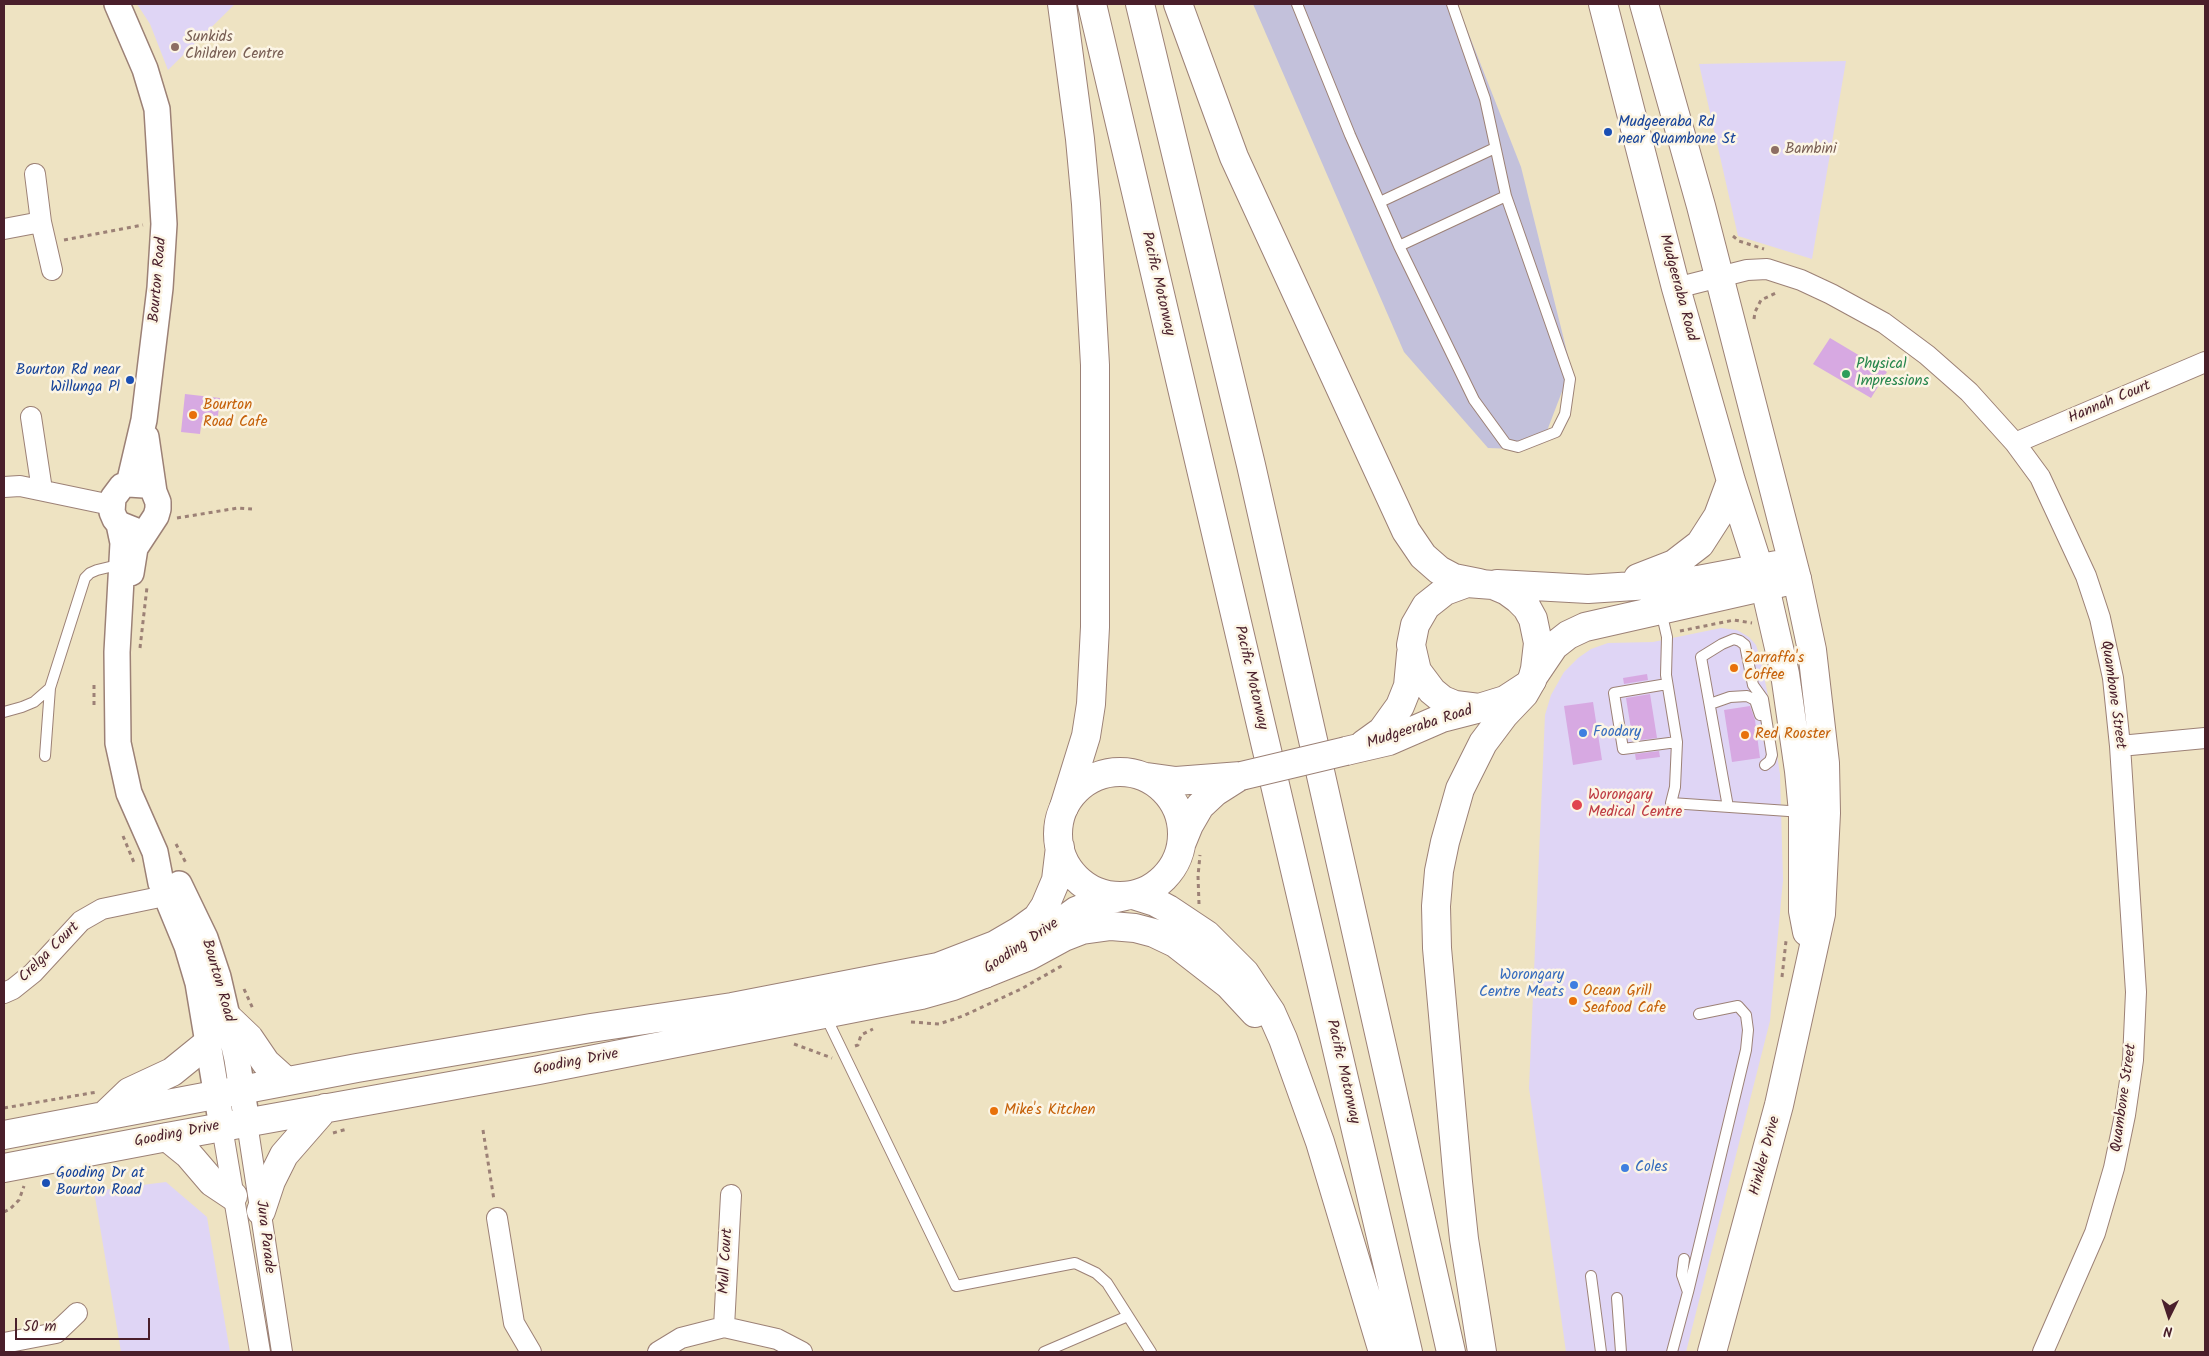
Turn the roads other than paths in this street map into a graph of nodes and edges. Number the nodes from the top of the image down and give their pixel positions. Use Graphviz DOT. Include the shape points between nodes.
graph roads {
  1 [pos="100,4"];
  2 [pos="117,4"];
  3 [pos="1062,4"];
  4 [pos="1092,4"];
  5 [pos="1140,4"];
  6 [pos="1178,4"];
  7 [pos="1297,4"];
  8 [pos="1452,4"];
  9 [pos="1604,4"];
  10 [pos="1644,4"];
  11 [pos="160,139"];
  12 [pos="1495,148"];
  13 [pos="35,174"];
  14 [pos="1506,196"];
  15 [pos="1380,202"];
  16 [pos="41,222"];
  17 [pos="4,229"];
  18 [pos="1399,246"];
  19 [pos="52,270"];
  20 [pos="1719,277"];
  21 [pos="1676,288"];
  22 [pos="2205,362"];
  23 [pos="31,417"];
  24 [pos="144,420"];
  25 [pos="2015,444"];
  26 [pos="1731,481"];
  27 [pos="129,484"];
  28 [pos="4,486"];
  29 [pos="42,490"];
  30 [pos="154,492"];
  31 [pos="115,515"];
  32 [pos="163,521"];
  33 [pos="123,564"];
  34 [pos="1794,571"];
  35 [pos="1762,578"];
  36 [pos="1482,583"];
  37 [pos="1614,588"];
  38 [pos="1570,589"];
  39 [pos="1664,622"];
  40 [pos="1411,645"];
  41 [pos="128,650"];
  42 [pos="1533,679"];
  43 [pos="1667,684"];
  44 [pos="50,688"];
  45 [pos="1710,704"];
  46 [pos="1485,707"];
  47 [pos="4,712"];
  48 [pos="2205,738"];
  49 [pos="1677,742"];
  50 [pos="2120,746"];
  51 [pos="1350,750"];
  52 [pos="45,756"];
  53 [pos="1140,775"];
  54 [pos="1240,776"];
  55 [pos="1064,807"];
  56 [pos="1728,807"];
  57 [pos="1814,813"];
  58 [pos="1192,846"];
  59 [pos="1060,848"];
  60 [pos="179,886"];
  61 [pos="1129,896"];
  62 [pos="984,974"];
  63 [pos="4,993"];
  64 [pos="1699,1014"];
  65 [pos="825,1015"];
  66 [pos="242,1016"];
  67 [pos="209,1042"];
  68 [pos="286,1080"];
  69 [pos="229,1092"];
  70 [pos="1302,1094"];
  71 [pos="104,1103"];
  72 [pos="325,1108"];
  73 [pos="234,1125"];
  74 [pos="4,1135"];
  75 [pos="167,1137"];
  76 [pos="16,1166"];
  77 [pos="731,1195"];
  78 [pos="233,1196"];
  79 [pos="261,1211"];
  80 [pos="497,1218"];
  81 [pos="1684,1259"];
  82 [pos="1591,1276"];
  83 [pos="1688,1292"];
  84 [pos="1617,1298"];
  85 [pos="77,1313"];
  86 [pos="1128,1316"];
  87 [pos="724,1327"];
  88 [pos="4,1343"];
  89 [pos="260,1352"];
  90 [pos="282,1352"];
  91 [pos="531,1352"];
  92 [pos="658,1352"];
  93 [pos="802,1352"];
  94 [pos="1044,1352"];
  95 [pos="1151,1352"];
  96 [pos="1383,1352"];
  97 [pos="1408,1352"];
  98 [pos="1452,1352"];
  99 [pos="1482,1352"];
  100 [pos="1601,1352"];
  101 [pos="1621,1352"];
  102 [pos="1672,1352"];
  103 [pos="1712,1352"];
  104 [pos="2043,1352"];
  1 -- 11 [label="street, Bourton Road" via="138,73"];
  2 -- 11 [label="street, Bourton Road" via="145,69 157,109"];
  3 -- 55 [label="main road" via="1086,204 1095,365 1095,627 1090,704 1086,736"];
  4 -- 97 [label="main road, Pacific Motorway"];
  5 -- 98 [label="main road" via="1250,465"];
  6 -- 36 [label="main road" via="1234,157 1406,531 1423,556 1439,570 1460,580"];
  7 -- 15 [label="lane"];
  8 -- 12 [label="lane" via="1485,99"];
  9 -- 21 [label="main road, Mudgeeraba Road"];
  10 -- 20 [label="main road"];
  11 -- 24 [label="street, Bourton Road" via="164,224 160,288"];
  12 -- 14 [label="lane"];
  12 -- 15 [label="lane"];
  13 -- 16 [label="street"];
  14 -- 18 [label="lane"];
  14 -- 18 [label="lane" via="1570,379 1565,414 1556,432 1523,446 1506,444 1474,400"];
  15 -- 18 [label="lane"];
  16 -- 17 [label="street"];
  16 -- 19 [label="street"];
  20 -- 21 [label="street, Quambone Street"];
  20 -- 25 [label="street, Quambone Street" via="1767,269 1801,280 1858,308 1927,355 1970,392"];
  20 -- 34 [label="main road"];
  21 -- 26 [label="main road, Mudgeeraba Road"];
  22 -- 25 [label="street, Hannah Court"];
  23 -- 29 [label="street"];
  24 -- 27 [label="street"];
  24 -- 30 [label="street"];
  25 -- 50 [label="street, Quambone Street" via="2040,477 2086,576 2100,618 2113,678"];
  26 -- 35 [label="main road, Mudgeeraba Road"];
  26 -- 37 [label="main road" via="1718,516 1696,547 1674,564"];
  27 -- 30 [label="street" via="138,483"];
  27 -- 31 [label="street" via="116,491"];
  28 -- 29 [label="street"];
  29 -- 31 [label="street"];
  30 -- 32 [label="street"];
  31 -- 32 [label="street" via="136,530"];
  31 -- 33 [label="street, Bourton Road" via="123,543"];
  32 -- 41 [label="street, Bourton Road" via="135,548"];
  33 -- 41 [label="street, Bourton Road"];
  33 -- 44 [label="lane" via="97,570 86,578"];
  34 -- 35 [label="main road"];
  34 -- 57 [label="main road, Hinkler Drive" via="1809,632 1825,763"];
  35 -- 37 [label="main road"];
  35 -- 39 [label="main road"];
  35 -- 57 [label="main road, Hinkler Drive" via="1785,674 1797,754"];
  36 -- 38 [label="main road"];
  36 -- 40 [label="main road" via="1452,588 1432,600 1419,617"];
  36 -- 42 [label="main road" via="1513,595 1530,612 1538,642"];
  37 -- 38 [label="main road"];
  38 -- 39 [label="main road" via="1646,599"];
  39 -- 42 [label="main road" via="1594,624 1572,633 1550,650"];
  39 -- 43 [label="lane"];
  40 -- 46 [label="main road" via="1417,671 1432,691 1455,705"];
  40 -- 51 [label="main road, Mudgeeraba Road" via="1409,680 1400,706 1378,734"];
  41 -- 60 [label="street, Bourton Road" via="118,743 129,793 164,846"];
  42 -- 46 [label="main road" via="1510,698"];
  42 -- 99 [label="main road" via="1483,743 1460,789 1439,871 1436,906 1458,1182"];
  43 -- 49 [label="lane"];
  43 -- 49 [label="lane" via="1614,693 1623,749"];
  44 -- 47 [label="lane" via="34,702"];
  44 -- 52 [label="lane"];
  45 -- 45 [label="lane" via="1702,657 1731,640 1740,641 1745,645 1753,685 1763,699 1772,755 1770,761 1762,768 1765,748 1755,700 1735,696"];
  45 -- 56 [label="lane"];
  46 -- 51 [label="main road, Mudgeeraba Road" via="1442,718 1389,741"];
  48 -- 50 [label="street"];
  49 -- 56 [label="lane" via="1671,803"];
  50 -- 104 [label="street, Quambone Street" via="2136,992 2133,1060 2114,1168 2094,1233"];
  51 -- 54 [label="main road, Mudgeeraba Road, bridge"];
  53 -- 54 [label="main road, Mudgeeraba Road" via="1176,781"];
  53 -- 55 [label="main road" via="1116,772 1089,780 1072,794"];
  53 -- 58 [label="main road" via="1159,784 1173,800"];
  54 -- 58 [label="main road, Mudgeeraba Road" via="1200,806 1188,825"];
  55 -- 59 [label="main road" via="1059,826"];
  56 -- 57 [label="lane"];
  57 -- 103 [label="main road, Hinkler Drive" via="1821,914 1779,1105"];
  58 -- 61 [label="main road" via="1161,882"];
  59 -- 61 [label="main road" via="1068,867 1094,891 1108,896"];
  59 -- 68 [label="main road, Gooding Drive" via="1056,880 1037,918 1008,939 955,962 732,1007"];
  60 -- 63 [label="street, Crelga Court" via="102,909 81,921 33,973"];
  60 -- 66 [label="street, Bourton Road"];
  60 -- 67 [label="street, Bourton Road"];
  61 -- 62 [label="main road, Gooding Drive" via="1098,902 1076,911"];
  61 -- 70 [label="main road" via="1161,905 1189,922 1216,943 1244,973 1271,1012"];
  62 -- 65 [label="main road, Gooding Drive" via="920,995"];
  62 -- 70 [label="main road" via="1082,930 1117,926 1154,933 1176,944 1244,999 1273,1038"];
  64 -- 83 [label="lane" via="1738,1006 1746,1015 1748,1030 1744,1059"];
  65 -- 72 [label="main road, Gooding Drive"];
  65 -- 86 [label="lane" via="956,1286 1075,1263 1096,1273 1107,1283"];
  66 -- 68 [label="main road" via="249,1038 266,1063"];
  66 -- 69 [label="street, Bourton Road"];
  67 -- 69 [label="street, Bourton Road"];
  67 -- 71 [label="main road" via="172,1072"];
  68 -- 69 [label="main road, Gooding Drive"];
  69 -- 71 [label="main road, Gooding Drive"];
  69 -- 73 [label="street, Bourton Road"];
  70 -- 96 [label="main road" via="1320,1142"];
  71 -- 74 [label="main road, Gooding Drive"];
  72 -- 73 [label="main road, Gooding Drive"];
  72 -- 79 [label="main road" via="284,1155"];
  73 -- 75 [label="main road, Gooding Drive"];
  73 -- 78 [label="street, Jura Parade"];
  73 -- 79 [label="street, Jura Parade"];
  75 -- 76 [label="main road, Gooding Drive"];
  75 -- 78 [label="main road" via="188,1154 212,1182"];
  77 -- 87 [label="street, Mull Court"];
  78 -- 89 [label="street, Jura Parade"];
  79 -- 90 [label="street, Jura Parade"];
  80 -- 91 [label="street" via="514,1322"];
  81 -- 83 [label="lane" via="1682,1275"];
  82 -- 100 [label="lane"];
  83 -- 102 [label="lane"];
  84 -- 101 [label="lane"];
  85 -- 88 [label="street" via="56,1333"];
  86 -- 94 [label="lane"];
  86 -- 95 [label="lane"];
  87 -- 92 [label="street" via="681,1338"];
  87 -- 93 [label="street" via="777,1339"];
}
